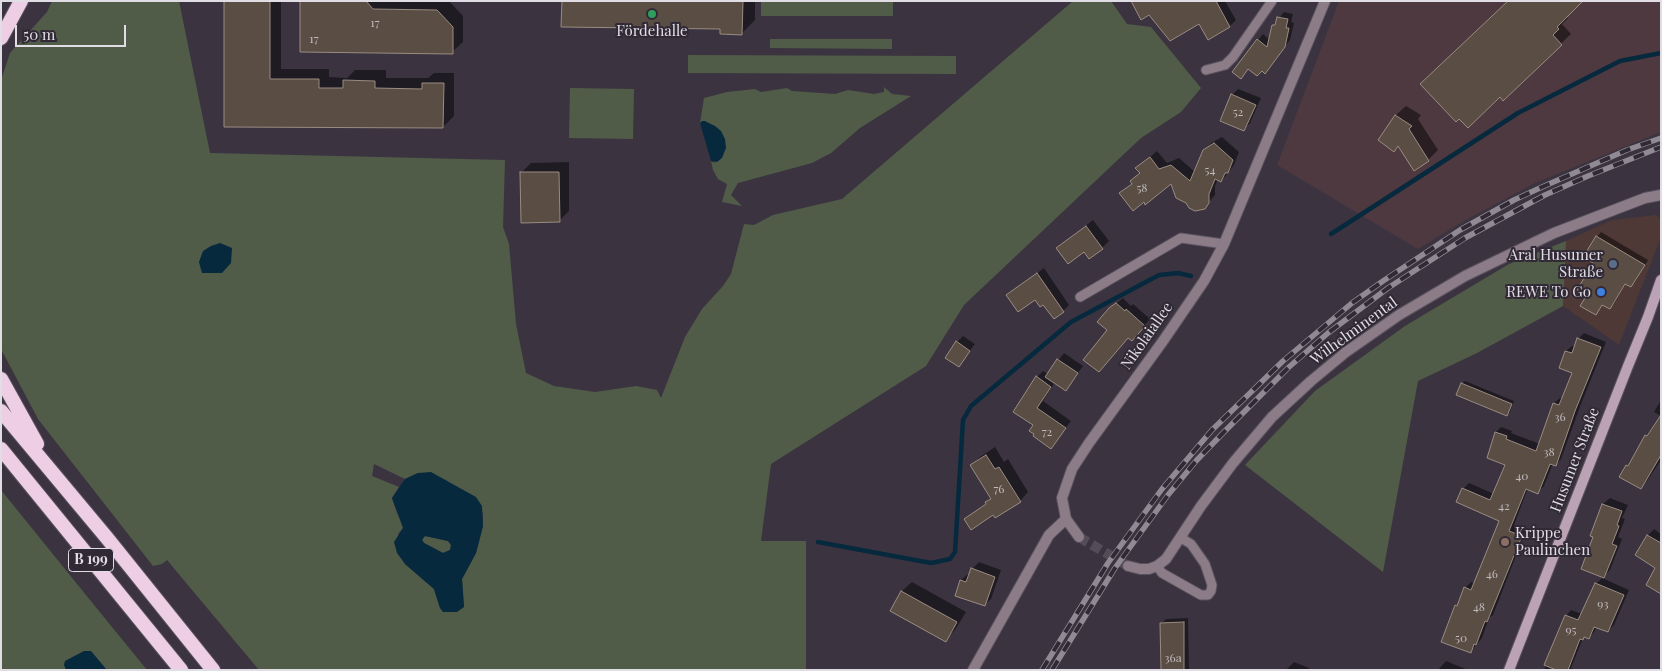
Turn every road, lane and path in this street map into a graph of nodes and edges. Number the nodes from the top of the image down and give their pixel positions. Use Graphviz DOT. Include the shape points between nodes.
graph roads {
  1 [pos="21,1"];
  2 [pos="1272,1"];
  3 [pos="1325,1"];
  4 [pos="1,38"];
  5 [pos="1206,70"];
  6 [pos="1661,196"];
  7 [pos="1224,244"];
  8 [pos="1661,280"];
  9 [pos="1080,297"];
  10 [pos="1661,299"];
  11 [pos="1648,317"];
  12 [pos="1,379"];
  13 [pos="1,411"];
  14 [pos="1,449"];
  15 [pos="53,473"];
  16 [pos="1066,519"];
  17 [pos="1079,537"];
  18 [pos="1181,538"];
  19 [pos="1128,566"];
  20 [pos="1157,566"];
  21 [pos="181,670"];
  22 [pos="213,670"];
  23 [pos="973,670"];
  24 [pos="1509,670"];
  1 -- 4 [label="highway"];
  2 -- 5 [label="lane" via="1233,57 1225,65"];
  3 -- 7 [label="street, Nikolaiallee"];
  6 -- 18 [label="street, Wilhelminental" via="1645,198 1578,223 1465,276 1399,315 1346,352 1272,417 1233,463"];
  7 -- 9 [label="lane" via="1181,238"];
  7 -- 16 [label="street, Nikolaiallee" via="1204,281 1072,469 1062,498"];
  8 -- 11 [label="main road, Husumer Straße"];
  10 -- 11 [label="main road, Husumer Straße"];
  11 -- 24 [label="main road, Husumer Straße"];
  12 -- 15 [label="highway, B 199"];
  13 -- 15 [label="highway"];
  14 -- 21 [label="highway, B 199"];
  15 -- 22 [label="highway, B 199"];
  16 -- 17 [label="street"];
  16 -- 23 [label="street" via="1049,535"];
  18 -- 20 [label="street, Wilhelminental"];
  18 -- 20 [label="lane" via="1191,544 1205,564 1212,591 1201,595 1162,573"];
  19 -- 20 [label="street" via="1140,569"];
}
